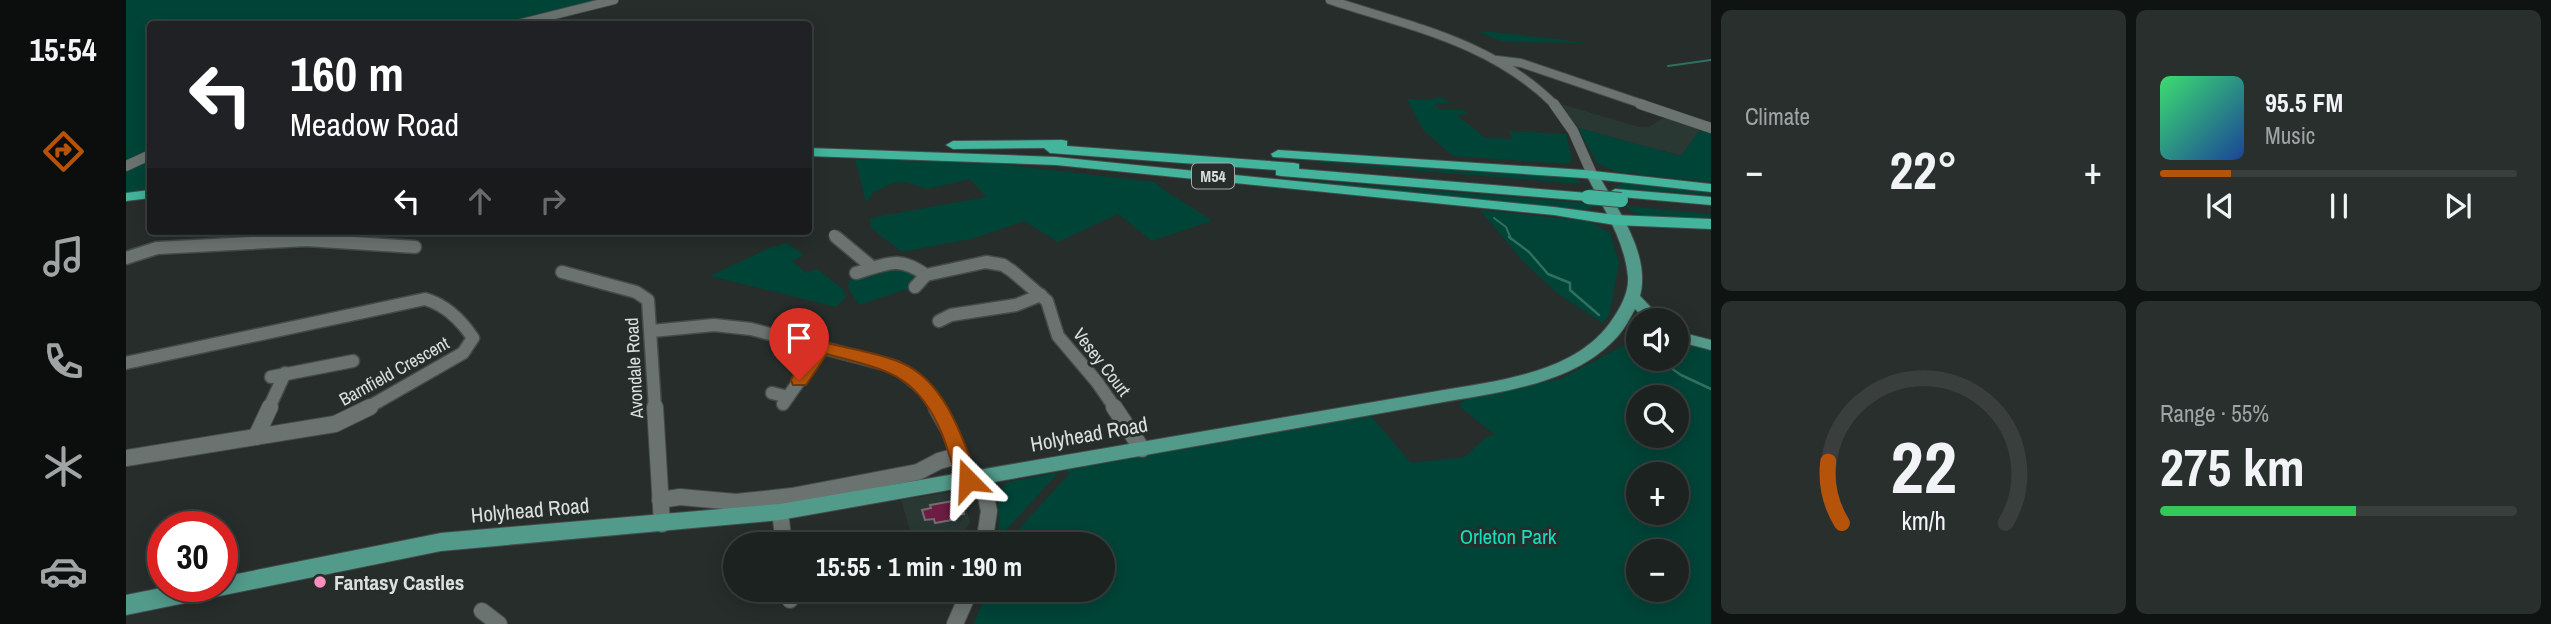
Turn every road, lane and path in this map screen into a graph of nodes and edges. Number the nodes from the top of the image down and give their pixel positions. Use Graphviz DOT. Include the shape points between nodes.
graph roads {
  1 [pos="614,0"];
  2 [pos="1330,0"];
  3 [pos="530,21"];
  4 [pos="1497,60"];
  5 [pos="1711,128"];
  6 [pos="812,144"];
  7 [pos="953,145"];
  8 [pos="812,151"];
  9 [pos="812,151"];
  10 [pos="147,156"];
  11 [pos="126,166"];
  12 [pos="1592,174"];
  13 [pos="1711,188"];
  14 [pos="147,194"];
  15 [pos="1585,194"];
  16 [pos="126,197"];
  17 [pos="1618,197"];
  18 [pos="1711,201"];
  19 [pos="147,204"];
  20 [pos="126,207"];
  21 [pos="1711,207"];
  22 [pos="1615,220"];
  23 [pos="1711,223"];
  24 [pos="833,240"];
  25 [pos="415,247"];
  26 [pos="150,249"];
  27 [pos="126,251"];
  28 [pos="126,258"];
  29 [pos="872,267"];
  30 [pos="562,272"];
  31 [pos="856,273"];
  32 [pos="926,275"];
  33 [pos="915,287"];
  34 [pos="1041,295"];
  35 [pos="1633,297"];
  36 [pos="1632,308"];
  37 [pos="1644,308"];
  38 [pos="944,314"];
  39 [pos="1626,325"];
  40 [pos="652,331"];
  41 [pos="1689,339"];
  42 [pos="1711,345"];
  43 [pos="823,347"];
  44 [pos="353,361"];
  45 [pos="126,363"];
  46 [pos="772,393"];
  47 [pos="256,437"];
  48 [pos="1142,449"];
  49 [pos="957,456"];
  50 [pos="126,458"];
  51 [pos="975,479"];
  52 [pos="660,500"];
  53 [pos="780,512"];
  54 [pos="662,524"];
  55 [pos="782,532"];
  56 [pos="987,532"];
  57 [pos="238,583"];
  58 [pos="147,601"];
  59 [pos="965,602"];
  60 [pos="126,605"];
  61 [pos="482,611"];
  62 [pos="499,624"];
  63 [pos="955,624"];
  1 -- 3 [label="street"];
  2 -- 4 [label="street" via="1433,33"];
  4 -- 5 [label="street" via="1521,63"];
  4 -- 12 [label="street" via="1535,85 1558,108"];
  6 -- 7 [label="highway, M54"];
  7 -- 12 [label="highway, M54" via="1132,146"];
  7 -- 15 [label="highway, M54" via="1069,150"];
  8 -- 15 [label="highway, M54" via="1098,158"];
  9 -- 22 [label="highway, M54" via="1056,161"];
  10 -- 11 [label="street"];
  12 -- 13 [label="highway"];
  12 -- 22 [label="main road, Holyhead Road"];
  14 -- 16 [label="highway"];
  15 -- 17 [label="highway, M54, bridge"];
  17 -- 18 [label="highway, M54"];
  17 -- 21 [label="highway, M54"];
  19 -- 20 [label="highway"];
  22 -- 23 [label="highway"];
  22 -- 35 [label="main road, Holyhead Road" via="1632,257"];
  24 -- 29 [label="street" via="852,248"];
  25 -- 26 [label="street" via="306,240"];
  26 -- 27 [label="street"];
  26 -- 28 [label="street"];
  29 -- 31 [label="street"];
  29 -- 32 [label="street" via="901,261"];
  30 -- 40 [label="street, Avondale Road" via="636,292 648,300"];
  32 -- 33 [label="street"];
  32 -- 34 [label="street, Vesey Court" via="993,263 1012,271"];
  34 -- 38 [label="street" via="1016,305"];
  34 -- 48 [label="street, Vesey Court" via="1058,336 1097,382"];
  35 -- 36 [label="main road, Holyhead Road"];
  35 -- 37 [label="main road"];
  39 -- 48 [label="main road, Holyhead Road" via="1583,356 1550,372 1509,383"];
  40 -- 43 [label="street" via="727,326"];
  40 -- 52 [label="street, Avondale Road"];
  41 -- 42 [label="main road"];
  43 -- 46 [label="street" via="785,400"];
  43 -- 49 [label="street" via="880,362 910,376 942,414"];
  44 -- 47 [label="street" via="278,375"];
  45 -- 47 [label="street, Barnfield Crescent" via="425,299 444,307 472,338 463,353 354,416 335,424"];
  47 -- 50 [label="street, Barnfield Crescent"];
  48 -- 51 [label="main road, Holyhead Road"];
  49 -- 51 [label="street"];
  49 -- 52 [label="street" via="918,472 793,496 736,502 680,496"];
  51 -- 53 [label="main road, Holyhead Road"];
  51 -- 56 [label="street" via="988,501"];
  52 -- 54 [label="street, Avondale Road"];
  53 -- 54 [label="main road, Holyhead Road"];
  53 -- 55 [label="street"];
  54 -- 57 [label="main road, Holyhead Road" via="441,542"];
  58 -- 60 [label="main road, Holyhead Road"];
  59 -- 63 [label="street"];
  61 -- 62 [label="street"];
}
